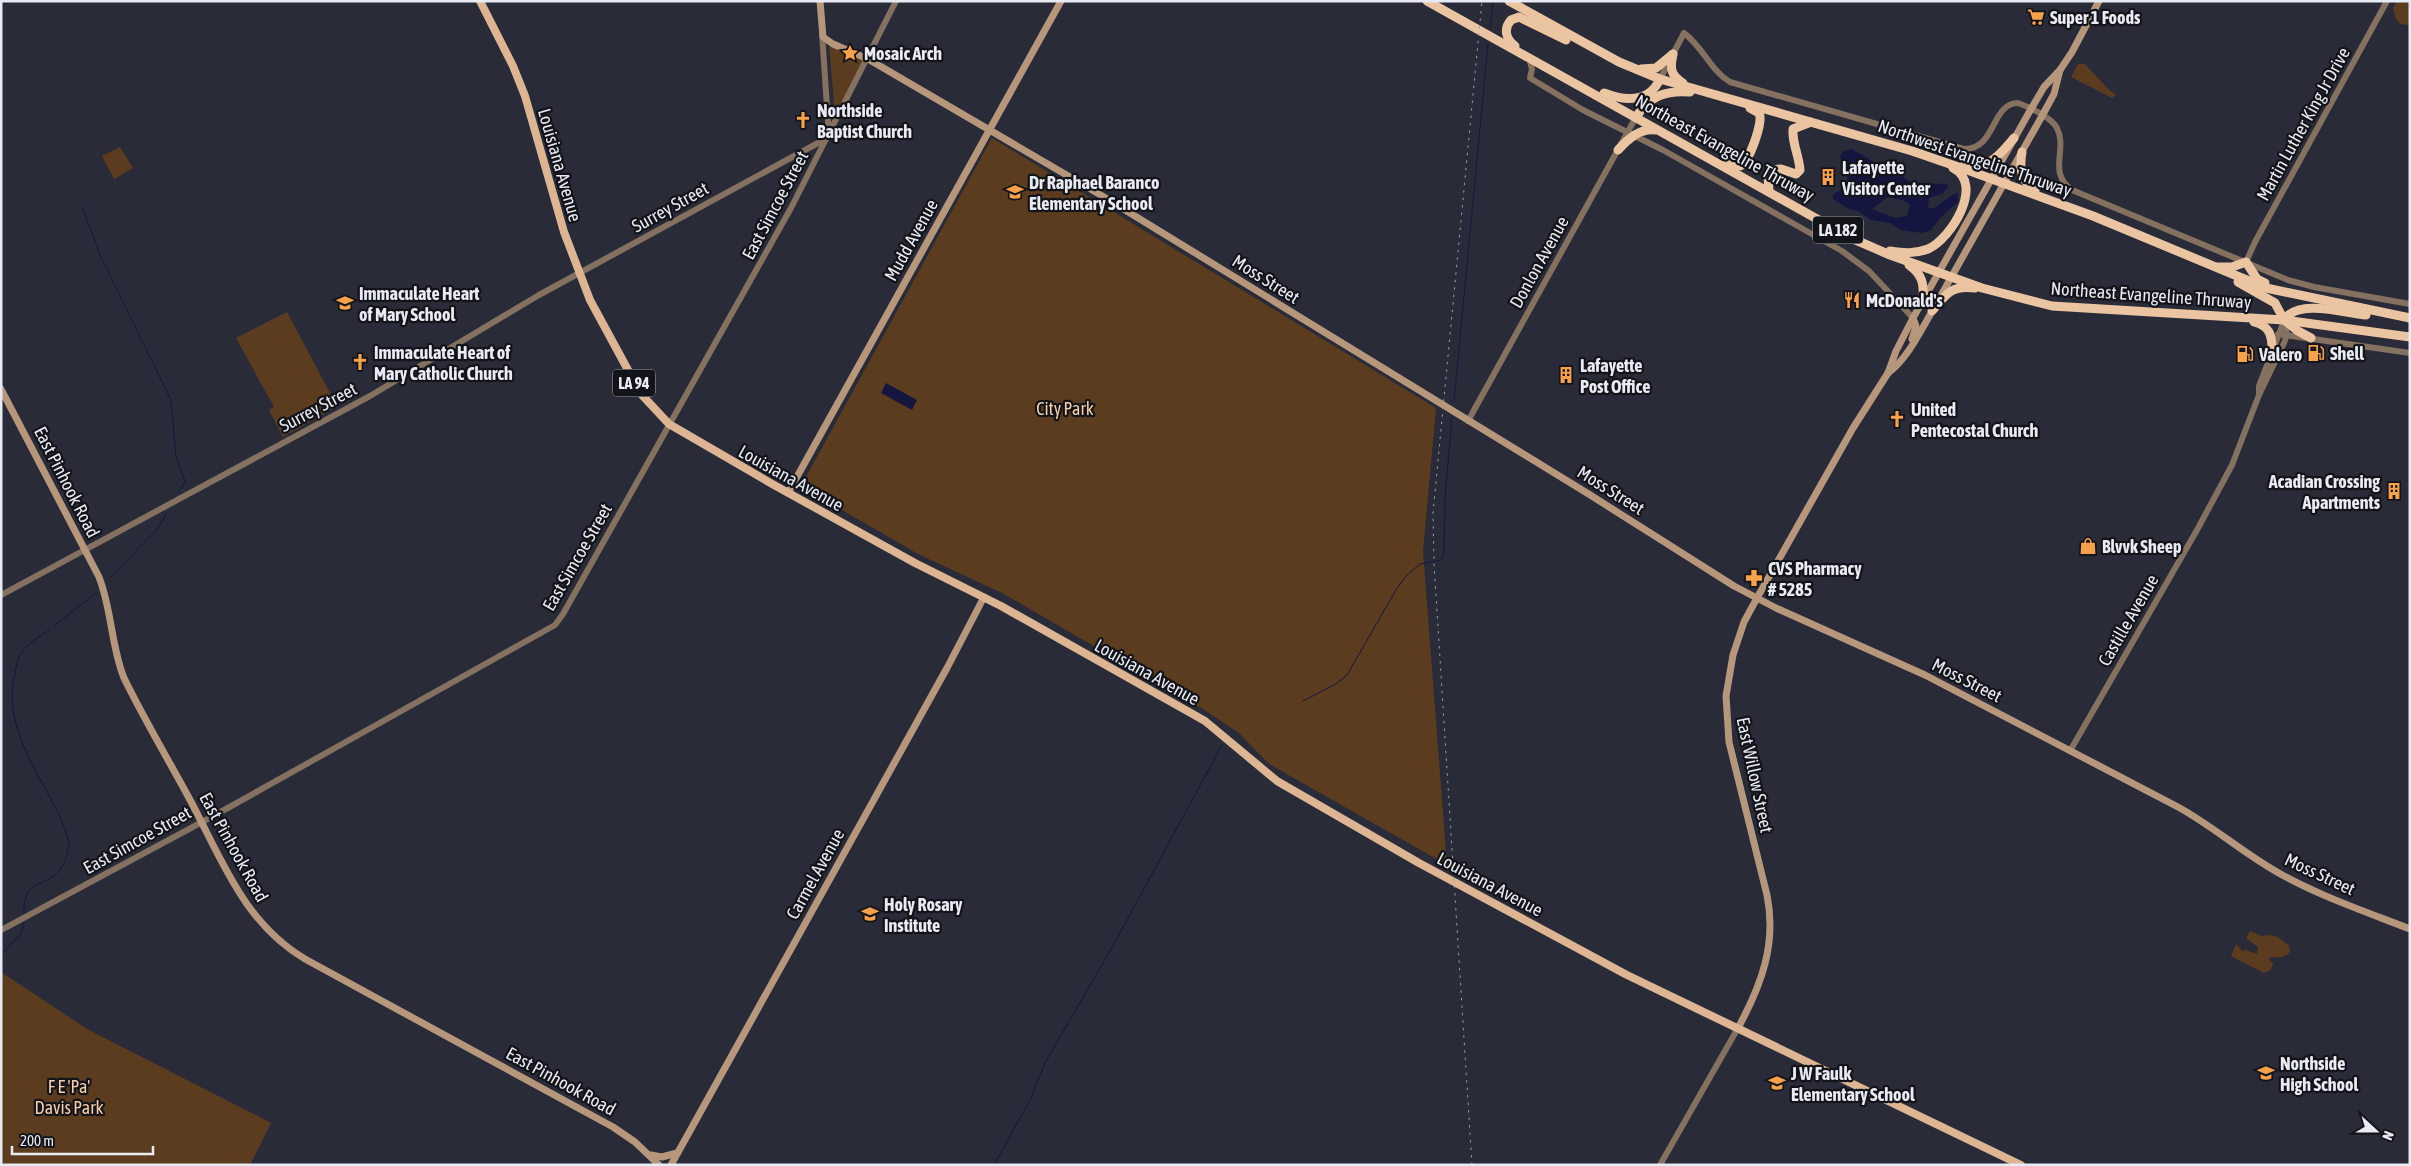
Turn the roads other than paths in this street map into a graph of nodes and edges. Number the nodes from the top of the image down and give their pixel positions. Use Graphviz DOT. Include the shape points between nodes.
graph roads {
  1 [pos="480,1"];
  2 [pos="820,1"];
  3 [pos="896,1"];
  4 [pos="1061,1"];
  5 [pos="1427,1"];
  6 [pos="1509,1"];
  7 [pos="2099,1"];
  8 [pos="2388,1"];
  9 [pos="892,5"];
  10 [pos="822,32"];
  11 [pos="1673,54"];
  12 [pos="1606,55"];
  13 [pos="1528,56"];
  14 [pos="868,59"];
  15 [pos="1634,68"];
  16 [pos="2060,70"];
  17 [pos="1660,79"];
  18 [pos="1580,85"];
  19 [pos="1694,90"];
  20 [pos="1728,99"];
  21 [pos="1739,102"];
  22 [pos="2031,110"];
  23 [pos="2042,116"];
  24 [pos="1636,117"];
  25 [pos="1812,122"];
  26 [pos="990,130"];
  27 [pos="1660,130"];
  28 [pos="1631,134"];
  29 [pos="828,137"];
  30 [pos="2014,138"];
  31 [pos="1618,150"];
  32 [pos="2022,152"];
  33 [pos="1716,161"];
  34 [pos="1939,161"];
  35 [pos="1955,166"];
  36 [pos="1991,179"];
  37 [pos="2004,183"];
  38 [pos="1770,190"];
  39 [pos="2041,196"];
  40 [pos="1875,249"];
  41 [pos="2173,249"];
  42 [pos="1899,258"];
  43 [pos="2246,262"];
  44 [pos="2215,267"];
  45 [pos="1938,272"];
  46 [pos="578,274"];
  47 [pos="1952,277"];
  48 [pos="1990,290"];
  49 [pos="2278,290"];
  50 [pos="1922,301"];
  51 [pos="2410,304"];
  52 [pos="1932,311"];
  53 [pos="1913,318"];
  54 [pos="2240,318"];
  55 [pos="2408,318"];
  56 [pos="2284,320"];
  57 [pos="2306,322"];
  58 [pos="2295,328"];
  59 [pos="2282,335"];
  60 [pos="2410,337"];
  61 [pos="2311,338"];
  62 [pos="2272,349"];
  63 [pos="1908,351"];
  64 [pos="2410,353"];
  65 [pos="1888,373"];
  66 [pos="1,389"];
  67 [pos="2259,395"];
  68 [pos="1468,421"];
  69 [pos="669,424"];
  70 [pos="788,493"];
  71 [pos="86,550"];
  72 [pos="1,596"];
  73 [pos="984,597"];
  74 [pos="1757,598"];
  75 [pos="2070,751"];
  76 [pos="202,822"];
  77 [pos="2410,929"];
  78 [pos="1,930"];
  79 [pos="1738,1028"];
  80 [pos="677,1152"];
  81 [pos="650,1155"];
  82 [pos="659,1165"];
  83 [pos="671,1165"];
  84 [pos="1660,1165"];
  85 [pos="2021,1165"];
  1 -- 46 [label="main road, Louisiana Avenue / LA 94" via="525,96"];
  2 -- 10 [label="main road"];
  3 -- 9 [label="street, East Simcoe Street"];
  4 -- 26 [label="main road, Mudd Avenue"];
  5 -- 13 [label="highway, Northeast Evangeline Thruway / LA 182"];
  6 -- 12 [label="highway, Northwest Evangeline Thruway"];
  7 -- 16 [label="main road"];
  8 -- 43 [label="street, Martin Luther King Jr Drive"];
  9 -- 14 [label="street, East Simcoe Street"];
  10 -- 14 [label="main road, Moss Street" via="828,41"];
  10 -- 29 [label="street"];
  11 -- 15 [label="highway" via="1656,68"];
  11 -- 17 [label="street"];
  11 -- 19 [label="highway" via="1670,68 1673,76"];
  11 -- 22 [label="street, Northwest Evangeline Thruway" via="1684,33 1720,76 1730,82 1958,149 1970,149 1982,143 2010,104 2018,103"];
  12 -- 13 [label="highway" via="1575,44 1524,18 1514,18 1508,24 1506,34 1510,43"];
  12 -- 15 [label="highway, Northwest Evangeline Thruway"];
  13 -- 18 [label="highway, Northeast Evangeline Thruway / LA 182"];
  13 -- 28 [label="street, Northeast Evangeline Thruway" via="1532,69 1530,78"];
  14 -- 26 [label="main road, Moss Street"];
  14 -- 29 [label="street, East Simcoe Street"];
  15 -- 17 [label="highway, Northwest Evangeline Thruway"];
  16 -- 22 [label="main road, East Willow Street" via="2044,87"];
  16 -- 23 [label="main road, East Willow Street" via="2054,94"];
  17 -- 18 [label="highway" via="1651,92 1635,99 1615,98"];
  17 -- 19 [label="highway, Northwest Evangeline Thruway"];
  18 -- 24 [label="highway, Northeast Evangeline Thruway / LA 182"];
  19 -- 20 [label="highway, Northwest Evangeline Thruway"];
  20 -- 21 [label="highway, Northwest Evangeline Thruway"];
  20 -- 24 [label="highway" via="1673,91 1650,100"];
  21 -- 25 [label="highway, Northwest Evangeline Thruway"];
  21 -- 33 [label="highway" via="1761,117 1760,128 1747,161 1740,166"];
  22 -- 23 [label="street, Northwest Evangeline Thruway"];
  22 -- 30 [label="main road, East Willow Street"];
  23 -- 32 [label="main road, East Willow Street"];
  23 -- 43 [label="street, Northwest Evangeline Thruway" via="2057,129 2060,177 2072,190"];
  24 -- 27 [label="highway, Northeast Evangeline Thruway / LA 182"];
  24 -- 28 [label="street"];
  25 -- 34 [label="highway, Northwest Evangeline Thruway"];
  25 -- 38 [label="highway" via="1793,129 1792,142 1800,170 1796,174 1771,170 1768,177"];
  26 -- 68 [label="main road, Moss Street"];
  26 -- 70 [label="main road, Mudd Avenue"];
  27 -- 28 [label="highway" via="1646,129"];
  27 -- 33 [label="highway, Northeast Evangeline Thruway / LA 182"];
  28 -- 31 [label="highway"];
  28 -- 53 [label="street, Northeast Evangeline Thruway" via="1850,256 1869,271"];
  29 -- 46 [label="street, Surrey Street"];
  29 -- 69 [label="street, East Simcoe Street"];
  30 -- 35 [label="highway" via="1996,160 1976,166"];
  30 -- 36 [label="main road, East Willow Street"];
  31 -- 68 [label="street, Donlon Avenue"];
  32 -- 37 [label="main road, East Willow Street"];
  32 -- 39 [label="highway" via="2020,173 2025,183"];
  33 -- 38 [label="highway, Northeast Evangeline Thruway / LA 182"];
  34 -- 35 [label="highway, Northwest Evangeline Thruway"];
  34 -- 40 [label="highway" via="1962,175 1966,188 1965,201 1948,233 1932,247 1917,252"];
  35 -- 36 [label="highway, Northwest Evangeline Thruway"];
  36 -- 37 [label="highway, Northwest Evangeline Thruway"];
  36 -- 45 [label="main road, East Willow Street"];
  37 -- 39 [label="highway, Northwest Evangeline Thruway"];
  37 -- 47 [label="main road, East Willow Street"];
  38 -- 40 [label="highway, Northeast Evangeline Thruway / LA 182"];
  39 -- 41 [label="highway, Northwest Evangeline Thruway"];
  40 -- 42 [label="highway, Northeast Evangeline Thruway / LA 182"];
  41 -- 44 [label="highway, Northwest Evangeline Thruway"];
  41 -- 56 [label="highway" via="2265,296 2275,303"];
  42 -- 45 [label="highway, Northeast Evangeline Thruway / LA 182"];
  42 -- 50 [label="highway" via="1918,271 1923,279"];
  43 -- 44 [label="highway" via="2232,267"];
  43 -- 49 [label="highway" via="2257,279"];
  43 -- 51 [label="street, Northwest Evangeline Thruway" via="2302,284"];
  44 -- 49 [label="highway, Northwest Evangeline Thruway"];
  45 -- 47 [label="highway, Northeast Evangeline Thruway / LA 182"];
  45 -- 50 [label="main road, East Willow Street"];
  46 -- 69 [label="main road, Louisiana Avenue / LA 94" via="633,381 653,409"];
  46 -- 71 [label="street, Surrey Street" via="377,393"];
  47 -- 48 [label="highway, Northeast Evangeline Thruway / LA 182"];
  47 -- 52 [label="main road, East Willow Street"];
  48 -- 52 [label="highway" via="1957,288"];
  48 -- 54 [label="highway, Northeast Evangeline Thruway / LA 182" via="2029,301 2078,309"];
  49 -- 55 [label="highway, Northwest Evangeline Thruway"];
  50 -- 53 [label="main road, East Willow Street"];
  52 -- 63 [label="main road, East Willow Street"];
  53 -- 63 [label="main road" via="1916,326"];
  53 -- 65 [label="main road, East Willow Street"];
  54 -- 56 [label="highway, Northeast Evangeline Thruway / LA 182"];
  54 -- 62 [label="highway" via="2263,325 2272,336"];
  55 -- 56 [label="highway" via="2389,319 2313,307 2298,310"];
  56 -- 57 [label="highway, Northeast Evangeline Thruway / LA 182"];
  56 -- 58 [label="highway"];
  56 -- 59 [label="street"];
  57 -- 58 [label="highway"];
  57 -- 60 [label="highway, Northeast Evangeline Thruway / LA 182"];
  58 -- 59 [label="highway"];
  58 -- 61 [label="highway"];
  59 -- 61 [label="street"];
  59 -- 62 [label="street, Castille Avenue"];
  59 -- 67 [label="street, Castille Avenue" via="2271,374"];
  61 -- 64 [label="street"];
  62 -- 67 [label="street, Castille Avenue"];
  63 -- 65 [label="main road, East Willow Street"];
  65 -- 74 [label="main road, East Willow Street" via="1853,428"];
  66 -- 71 [label="main road, East Pinhook Road"];
  67 -- 75 [label="street, Castille Avenue" via="2232,465"];
  68 -- 74 [label="main road, Moss Street"];
  69 -- 70 [label="main road, Louisiana Avenue / LA 94"];
  69 -- 76 [label="street, East Simcoe Street" via="555,625"];
  70 -- 73 [label="main road, Louisiana Avenue / LA 94"];
  71 -- 72 [label="street, Surrey Street"];
  71 -- 76 [label="main road, East Pinhook Road" via="104,589 115,652 124,678"];
  73 -- 79 [label="main road, Louisiana Avenue" via="1205,722 1271,777 1317,806 1627,975"];
  73 -- 80 [label="main road, Carmel Avenue"];
  74 -- 75 [label="main road, Moss Street" via="1924,675"];
  74 -- 79 [label="main road, East Willow Street" via="1733,654 1727,682 1726,716 1732,756 1768,902 1770,933 1760,984"];
  75 -- 77 [label="main road, Moss Street" via="2200,819 2268,866 2338,901"];
  76 -- 78 [label="street, East Simcoe Street"];
  76 -- 81 [label="main road, East Pinhook Road" via="247,907 281,943 445,1037 614,1127"];
  79 -- 84 [label="street, East Willow Street"];
  79 -- 85 [label="main road, Louisiana Avenue"];
  80 -- 81 [label="main road" via="662,1157"];
  80 -- 83 [label="main road, Carmel Avenue"];
  81 -- 82 [label="main road, East Pinhook Road"];
}
